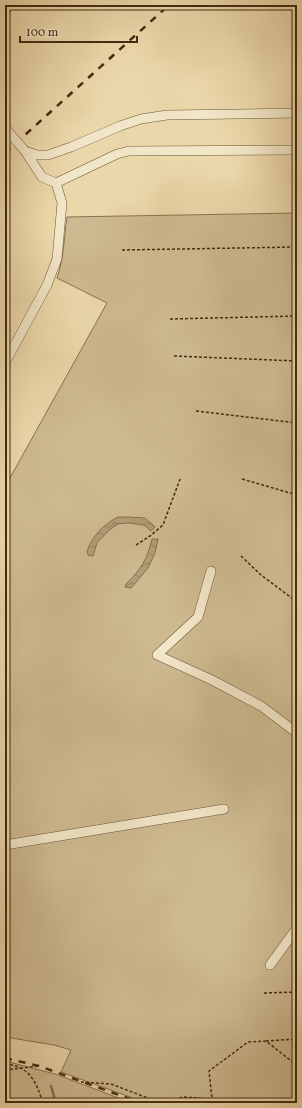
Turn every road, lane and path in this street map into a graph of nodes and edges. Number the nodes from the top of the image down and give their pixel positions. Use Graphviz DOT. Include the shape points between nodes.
graph roads {
  1 [pos="13,5"];
  2 [pos="5,22"];
  3 [pos="297,113"];
  4 [pos="5,128"];
  5 [pos="297,150"];
  6 [pos="25,151"];
  7 [pos="56,182"];
  8 [pos="297,247"];
  9 [pos="122,250"];
  10 [pos="297,316"];
  11 [pos="170,319"];
  12 [pos="174,356"];
  13 [pos="297,361"];
  14 [pos="5,363"];
  15 [pos="196,411"];
  16 [pos="297,423"];
  17 [pos="180,479"];
  18 [pos="242,479"];
  19 [pos="297,495"];
  20 [pos="136,544"];
  21 [pos="240,556"];
  22 [pos="211,571"];
  23 [pos="297,602"];
  24 [pos="297,733"];
  25 [pos="224,809"];
  26 [pos="5,845"];
  27 [pos="297,928"];
  28 [pos="270,965"];
  29 [pos="297,992"];
  30 [pos="264,993"];
  31 [pos="297,1039"];
  32 [pos="266,1041"];
  33 [pos="5,1064"];
  34 [pos="297,1064"];
  35 [pos="39,1066"];
  36 [pos="20,1068"];
  37 [pos="5,1070"];
  38 [pos="81,1082"];
  39 [pos="5,1096"];
  40 [pos="11,1103"];
  41 [pos="43,1103"];
  42 [pos="161,1103"];
  43 [pos="166,1103"];
  1 -- 2 [label="path"];
  3 -- 6 [label="street" via="160,116 120,126 48,155 36,155"];
  4 -- 6 [label="street, bridge"];
  5 -- 7 [label="street" via="129,151"];
  6 -- 7 [label="street" via="42,178"];
  7 -- 14 [label="street" via="62,203 57,259 47,285"];
  8 -- 9 [label="path"];
  10 -- 11 [label="path"];
  12 -- 13 [label="path"];
  15 -- 16 [label="path"];
  17 -- 20 [label="path" via="163,525"];
  18 -- 19 [label="path"];
  21 -- 23 [label="path"];
  22 -- 24 [label="street" via="198,617 157,654 261,706"];
  25 -- 26 [label="street"];
  27 -- 28 [label="street"];
  29 -- 30 [label="path"];
  31 -- 32 [label="path"];
  32 -- 34 [label="path"];
  32 -- 43 [label="path" via="248,1042 209,1071 212,1099 183,1097"];
  33 -- 36 [label="path"];
  35 -- 36 [label="path"];
  36 -- 37 [label="path"];
  36 -- 41 [label="path" via="34,1080"];
  38 -- 42 [label="path" via="112,1084"];
  39 -- 40 [label="path"];
}
